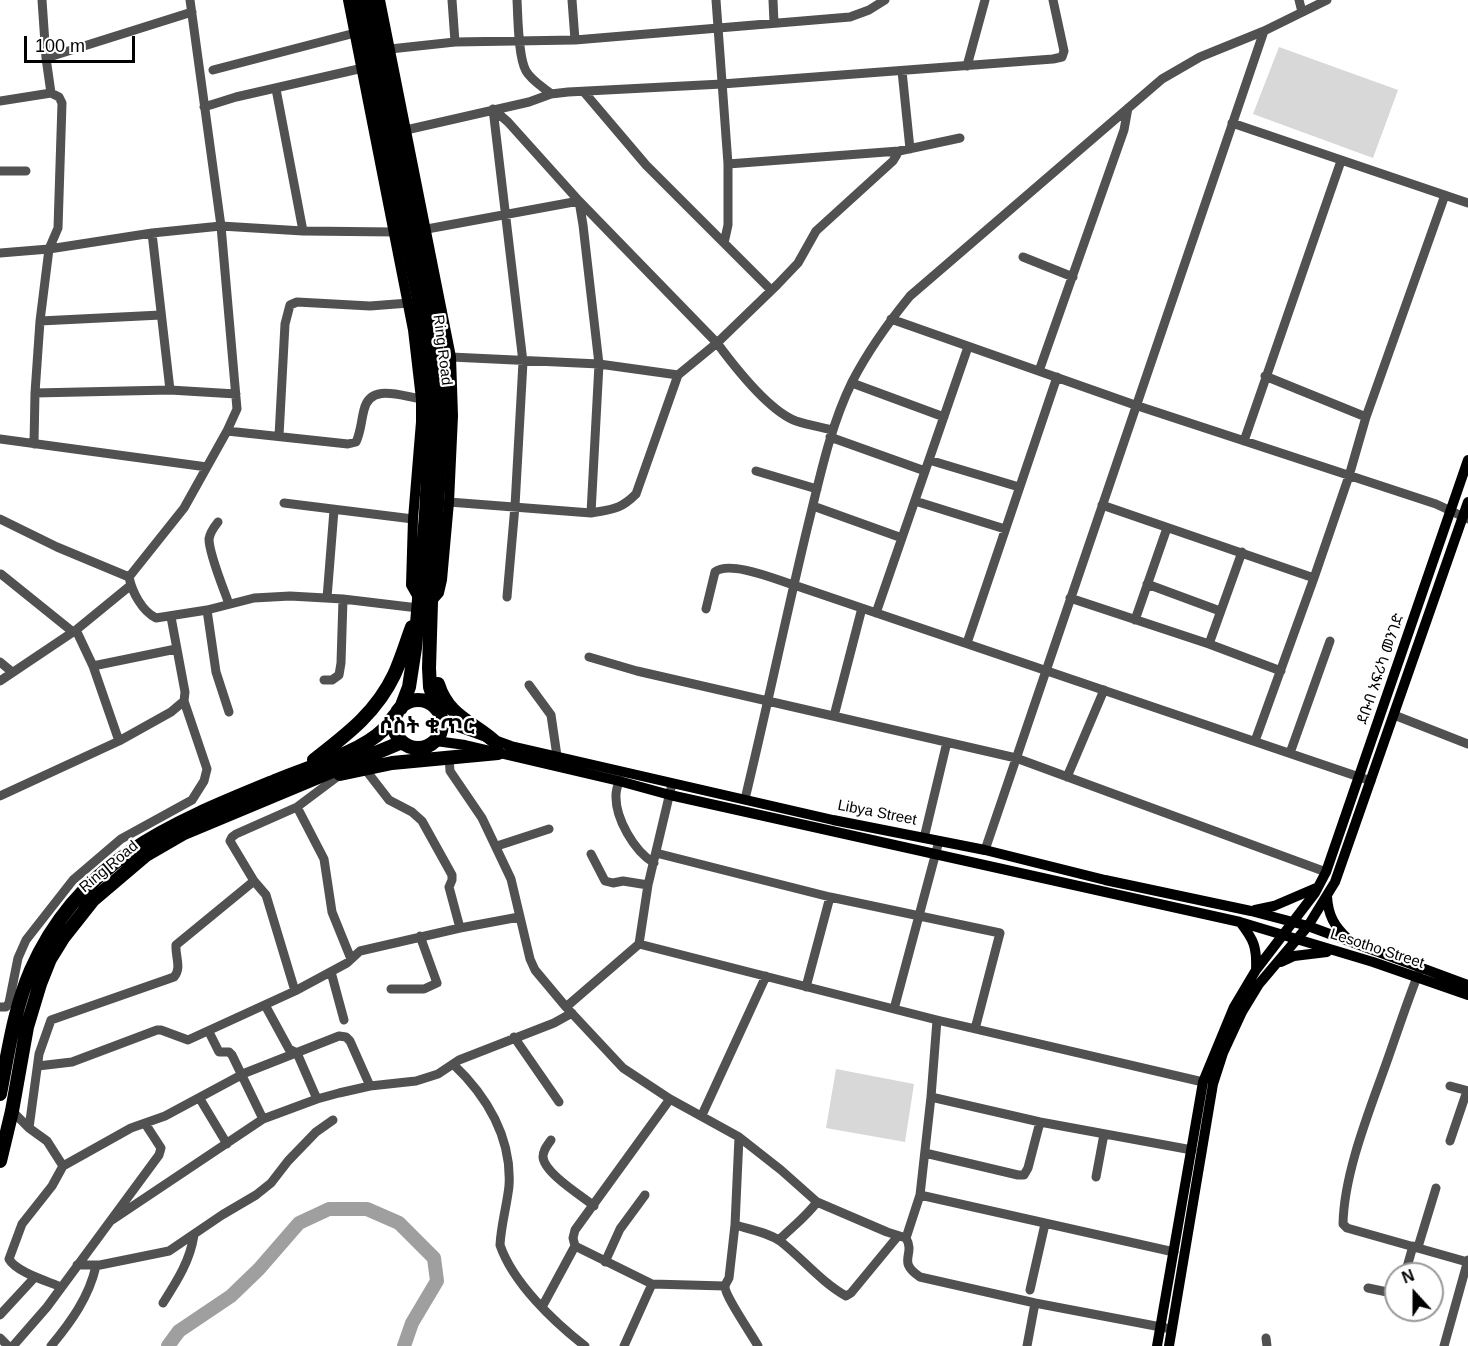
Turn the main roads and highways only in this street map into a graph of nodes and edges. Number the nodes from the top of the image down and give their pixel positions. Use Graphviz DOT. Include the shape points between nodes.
graph roads {
  1 [pos="348,0"];
  2 [pos="358,0"];
  3 [pos="369,0"];
  4 [pos="380,0"];
  5 [pos="1468,460"];
  6 [pos="1468,502"];
  7 [pos="1466,518"];
  8 [pos="421,606"];
  9 [pos="430,642"];
  10 [pos="399,710"];
  11 [pos="440,715"];
  12 [pos="436,741"];
  13 [pos="402,742"];
  14 [pos="496,747"];
  15 [pos="298,772"];
  16 [pos="317,778"];
  17 [pos="1366,779"];
  18 [pos="1319,886"];
  19 [pos="1327,895"];
  20 [pos="1251,911"];
  21 [pos="1240,922"];
  22 [pos="1293,922"];
  23 [pos="1308,926"];
  24 [pos="1280,933"];
  25 [pos="1298,939"];
  26 [pos="1355,944"];
  27 [pos="1338,952"];
  28 [pos="1276,965"];
  29 [pos="1256,970"];
  30 [pos="1419,973"];
  31 [pos="1467,990"];
  32 [pos="0,1094"];
  33 [pos="0,1161"];
  34 [pos="1167,1328"];
  35 [pos="1157,1346"];
  36 [pos="1169,1346"];
  1 -- 8 [label="main road" via="409,303 421,399 411,585"];
  2 -- 8 [label="highway, Ring Road" via="428,357 432,424"];
  3 -- 8 [label="highway, Ring Road" via="441,375 443,410"];
  4 -- 8 [label="main road" via="451,357 450,502 442,580 439,593"];
  5 -- 17 [label="main road, ደቡብ አፍሪካ መንገድ"];
  6 -- 7 [label="main road, ደቡብ አፍሪካ መንገድ"];
  7 -- 17 [label="main road, ደቡብ አፍሪካ መንገድ" via="1394,715"];
  8 -- 9 [label="highway, Ring Road"];
  8 -- 10 [label="highway, Ring Road" via="409,687"];
  8 -- 15 [label="highway" via="394,675 369,714"];
  9 -- 11 [label="highway, Ring Road" via="430,687"];
  9 -- 14 [label="highway" via="443,698"];
  10 -- 11 [label="highway" via="419,700 432,704"];
  10 -- 13 [label="highway" via="395,731"];
  10 -- 15 [label="highway, Ring Road" via="383,731 370,740"];
  11 -- 12 [label="highway" via="442,728"];
  11 -- 14 [label="main road, Libya Street"];
  12 -- 13 [label="highway" via="416,748"];
  12 -- 14 [label="main road, Libya Street"];
  13 -- 16 [label="highway, Ring Road"];
  14 -- 16 [label="highway"];
  14 -- 20 [label="main road, Libya Street" via="557,756"];
  14 -- 21 [label="main road, Libya Street" via="670,795"];
  15 -- 32 [label="highway, Ring Road" via="180,821 142,842 88,885 44,944 31,971 20,1002"];
  16 -- 33 [label="highway, Ring Road" via="184,833 147,855 93,900 63,938 39,984"];
  17 -- 18 [label="main road, ደቡብ አፍሪካ መንገድ"];
  17 -- 19 [label="main road, ደቡብ አፍሪካ መንገድ" via="1343,862"];
  18 -- 20 [label="main road" via="1274,906"];
  18 -- 22 [label="main road, ደቡብ አፍሪካ መንገድ"];
  19 -- 23 [label="main road, ደቡብ አፍሪካ መንገድ"];
  19 -- 26 [label="main road" via="1331,918"];
  20 -- 22 [label="main road, Libya Street"];
  21 -- 24 [label="main road, Libya Street"];
  21 -- 29 [label="main road" via="1252,938"];
  22 -- 23 [label="main road, Libya Street"];
  22 -- 24 [label="main road, ደቡብ አፍሪካ መንገድ"];
  23 -- 25 [label="main road, ደቡብ አፍሪካ መንገድ"];
  23 -- 26 [label="main road, Lesotho Street"];
  24 -- 25 [label="main road, Lesotho Street"];
  24 -- 29 [label="main road, ደቡብ አፍሪካ መንገድ"];
  25 -- 27 [label="main road, Lesotho Street"];
  25 -- 28 [label="main road, ደቡብ አፍሪካ መንገድ"];
  26 -- 30 [label="main road, Lesotho Street"];
  27 -- 28 [label="main road" via="1293,956"];
  27 -- 30 [label="main road, Lesotho Street"];
  28 -- 34 [label="main road, ደቡብ አፍሪካ መንገድ" via="1242,1012 1213,1084"];
  29 -- 34 [label="main road, ደቡብ አፍሪካ መንገድ" via="1233,1007 1203,1082 1174,1252"];
  30 -- 31 [label="main road, Lesotho Street"];
  34 -- 35 [label="main road"];
  34 -- 36 [label="main road"];
}
